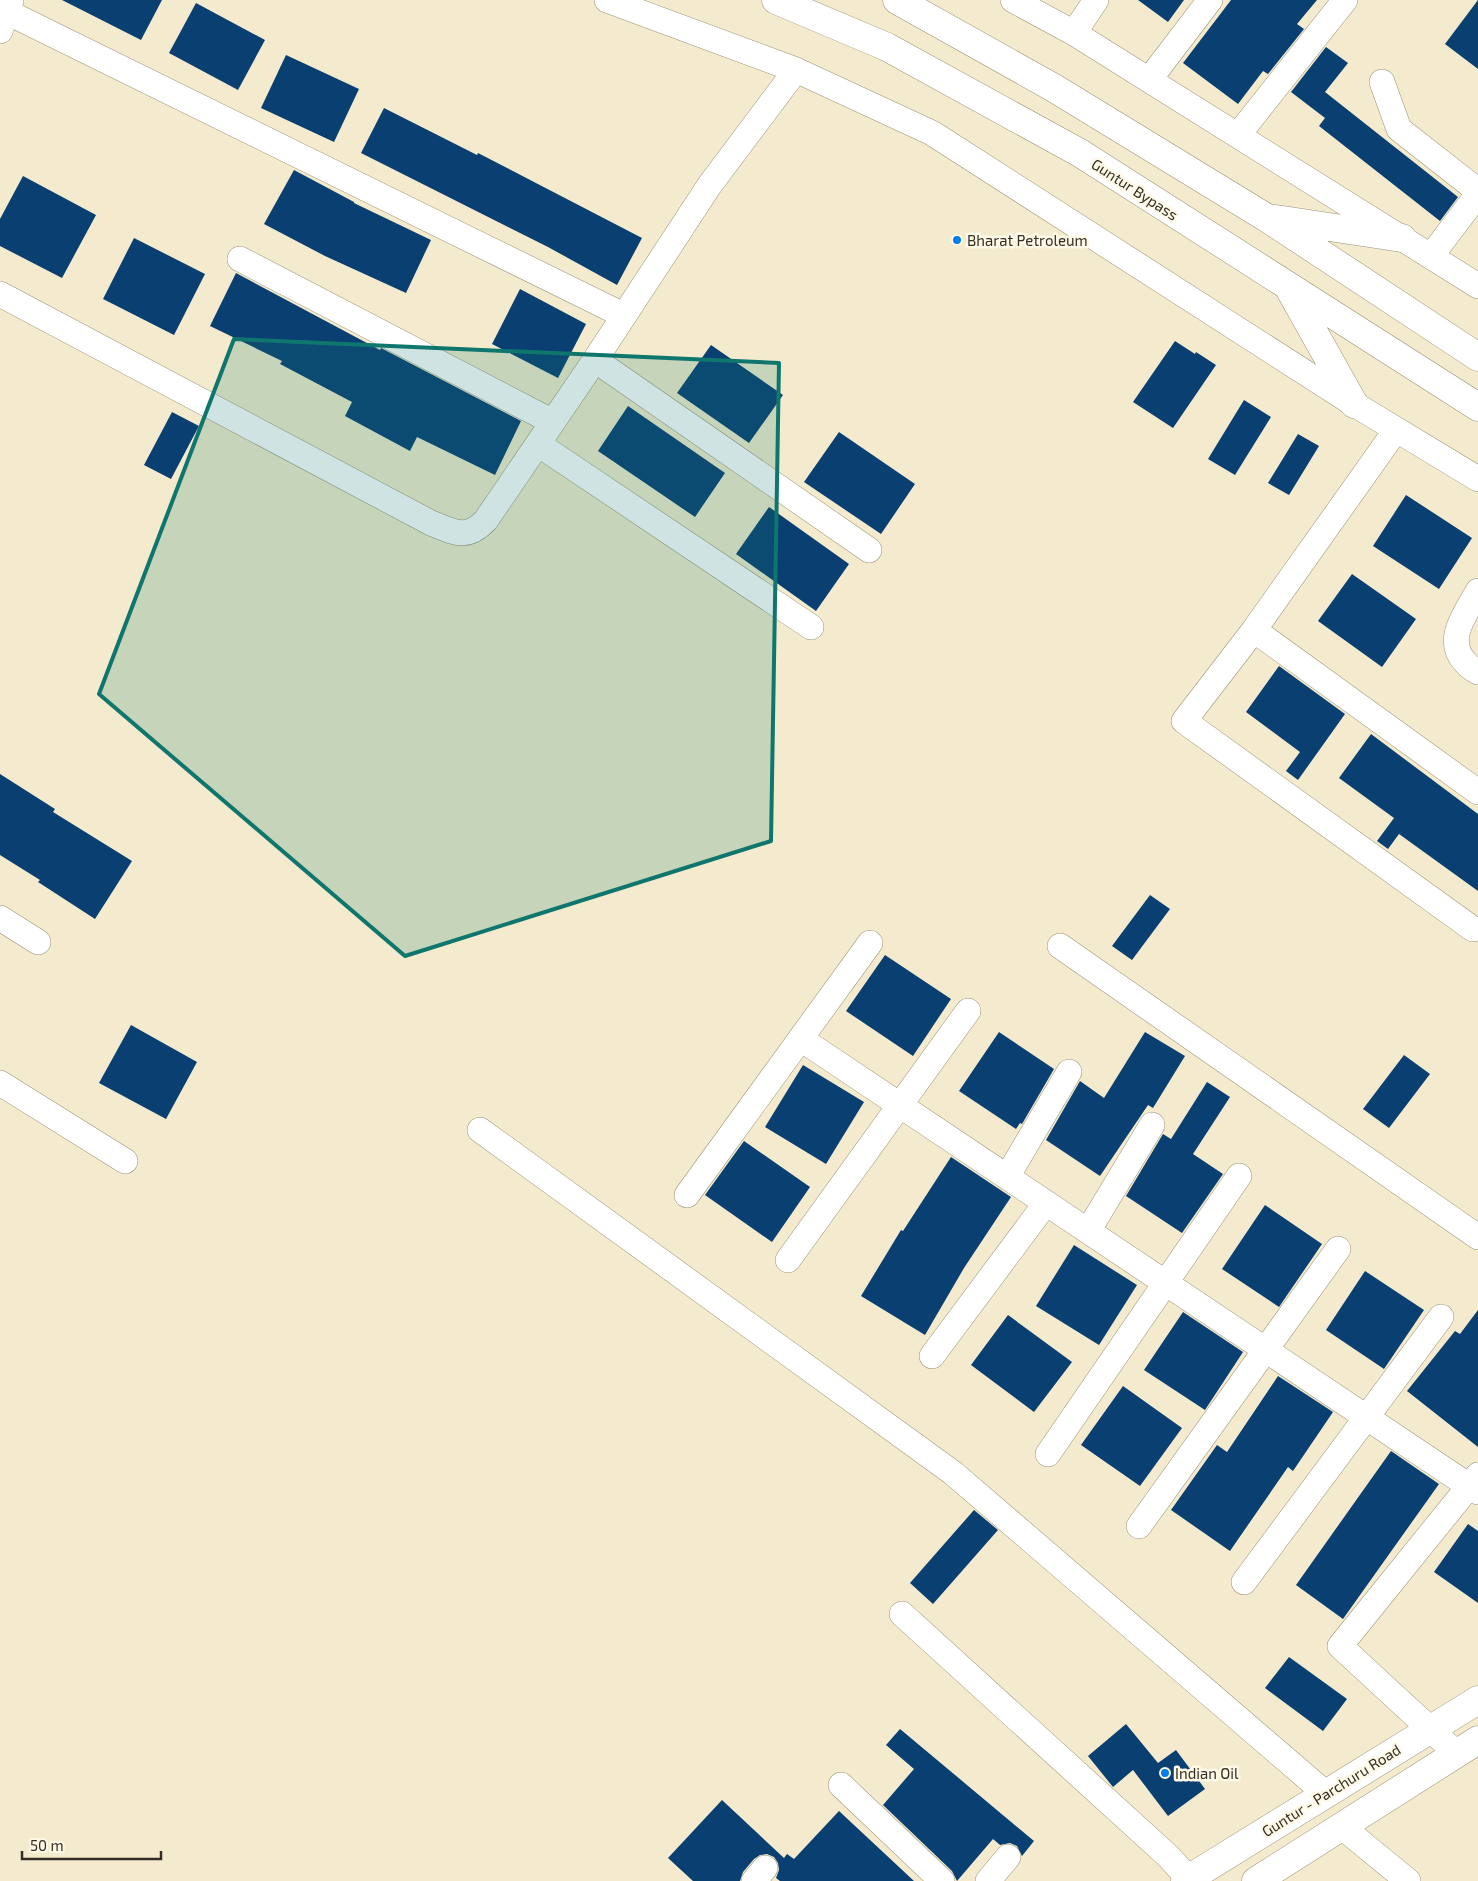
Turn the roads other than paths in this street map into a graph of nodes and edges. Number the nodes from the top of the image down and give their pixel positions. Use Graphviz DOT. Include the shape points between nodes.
graph roads {
  1 [pos="607,0"];
  2 [pos="776,0"];
  3 [pos="897,0"];
  4 [pos="1013,0"];
  5 [pos="1096,0"];
  6 [pos="1210,0"];
  7 [pos="1345,0"];
  8 [pos="6,14"];
  9 [pos="1074,33"];
  10 [pos="796,70"];
  11 [pos="1149,80"];
  12 [pos="1382,82"];
  13 [pos="1238,135"];
  14 [pos="1478,192"];
  15 [pos="1267,218"];
  16 [pos="1402,238"];
  17 [pos="1431,256"];
  18 [pos="240,259"];
  19 [pos="1478,286"];
  20 [pos="1289,288"];
  21 [pos="0,294"];
  22 [pos="623,316"];
  23 [pos="1478,357"];
  24 [pos="594,360"];
  25 [pos="1354,404"];
  26 [pos="1478,407"];
  27 [pos="553,422"];
  28 [pos="1396,430"];
  29 [pos="538,444"];
  30 [pos="1478,479"];
  31 [pos="869,550"];
  32 [pos="1478,591"];
  33 [pos="811,627"];
  34 [pos="1254,630"];
  35 [pos="1478,672"];
  36 [pos="1478,792"];
  37 [pos="0,918"];
  38 [pos="1473,930"];
  39 [pos="38,942"];
  40 [pos="870,943"];
  41 [pos="1060,946"];
  42 [pos="968,1011"];
  43 [pos="801,1039"];
  44 [pos="1069,1072"];
  45 [pos="0,1083"];
  46 [pos="900,1105"];
  47 [pos="1152,1125"];
  48 [pos="480,1130"];
  49 [pos="125,1161"];
  50 [pos="1239,1176"];
  51 [pos="1007,1177"];
  52 [pos="687,1195"];
  53 [pos="1046,1203"];
  54 [pos="1088,1231"];
  55 [pos="1478,1237"];
  56 [pos="1338,1248"];
  57 [pos="788,1260"];
  58 [pos="1166,1283"];
  59 [pos="1441,1317"];
  60 [pos="1265,1350"];
  61 [pos="932,1356"];
  62 [pos="1367,1417"];
  63 [pos="1048,1454"];
  64 [pos="1475,1484"];
  65 [pos="1139,1526"];
  66 [pos="1244,1582"];
  67 [pos="902,1614"];
  68 [pos="1478,1700"];
  69 [pos="1430,1729"];
  70 [pos="1467,1747"];
  71 [pos="841,1786"];
  72 [pos="1325,1793"];
  73 [pos="1341,1826"];
  74 [pos="1008,1857"];
  75 [pos="1187,1880"];
  76 [pos="942,1881"];
  77 [pos="988,1881"];
  78 [pos="1256,1881"];
  79 [pos="1408,1881"];
  1 -- 10 [label="street"];
  2 -- 20 [label="main road, Guntur Bypass" via="886,47 1080,154"];
  3 -- 15 [label="main road" via="1054,88"];
  4 -- 9 [label="street"];
  5 -- 9 [label="street"];
  6 -- 11 [label="street"];
  7 -- 13 [label="street"];
  8 -- 22 [label="street"];
  9 -- 11 [label="street"];
  10 -- 22 [label="street" via="709,186"];
  10 -- 25 [label="street" via="932,133"];
  11 -- 13 [label="street"];
  12 -- 14 [label="street" via="1399,129"];
  13 -- 16 [label="street"];
  14 -- 17 [label="street"];
  15 -- 16 [label="main road"];
  15 -- 23 [label="main road"];
  16 -- 17 [label="street"];
  17 -- 19 [label="street"];
  18 -- 27 [label="street"];
  20 -- 25 [label="main road"];
  20 -- 26 [label="main road, Guntur Bypass"];
  21 -- 29 [label="street" via="450,530 465,534 476,530"];
  22 -- 24 [label="street"];
  24 -- 27 [label="street"];
  24 -- 31 [label="street"];
  25 -- 28 [label="street"];
  27 -- 29 [label="street"];
  28 -- 30 [label="street"];
  28 -- 34 [label="street"];
  29 -- 33 [label="street"];
  32 -- 35 [label="street" via="1455,638 1458,655"];
  34 -- 36 [label="street"];
  34 -- 38 [label="street" via="1184,721"];
  37 -- 39 [label="street"];
  40 -- 43 [label="street"];
  41 -- 55 [label="street"];
  42 -- 46 [label="street"];
  43 -- 46 [label="street"];
  43 -- 52 [label="street"];
  44 -- 51 [label="street"];
  45 -- 49 [label="street"];
  46 -- 51 [label="street"];
  46 -- 57 [label="street"];
  47 -- 54 [label="street"];
  48 -- 72 [label="street" via="953,1474"];
  50 -- 58 [label="street"];
  51 -- 53 [label="street"];
  53 -- 54 [label="street"];
  53 -- 61 [label="street"];
  54 -- 58 [label="street"];
  56 -- 60 [label="street"];
  58 -- 60 [label="street"];
  58 -- 63 [label="street"];
  59 -- 62 [label="street"];
  60 -- 62 [label="street"];
  60 -- 65 [label="street"];
  62 -- 64 [label="street"];
  62 -- 66 [label="street"];
  64 -- 69 [label="street" via="1340,1646"];
  67 -- 75 [label="street" via="1168,1856"];
  68 -- 69 [label="main road, Guntur - Parchuru Road"];
  69 -- 70 [label="street"];
  69 -- 72 [label="main road, Guntur - Parchuru Road"];
  70 -- 73 [label="main road"];
  71 -- 76 [label="street"];
  72 -- 75 [label="main road, Guntur - Parchuru Road"];
  73 -- 78 [label="main road"];
  73 -- 79 [label="street"];
  74 -- 77 [label="street"];
}
